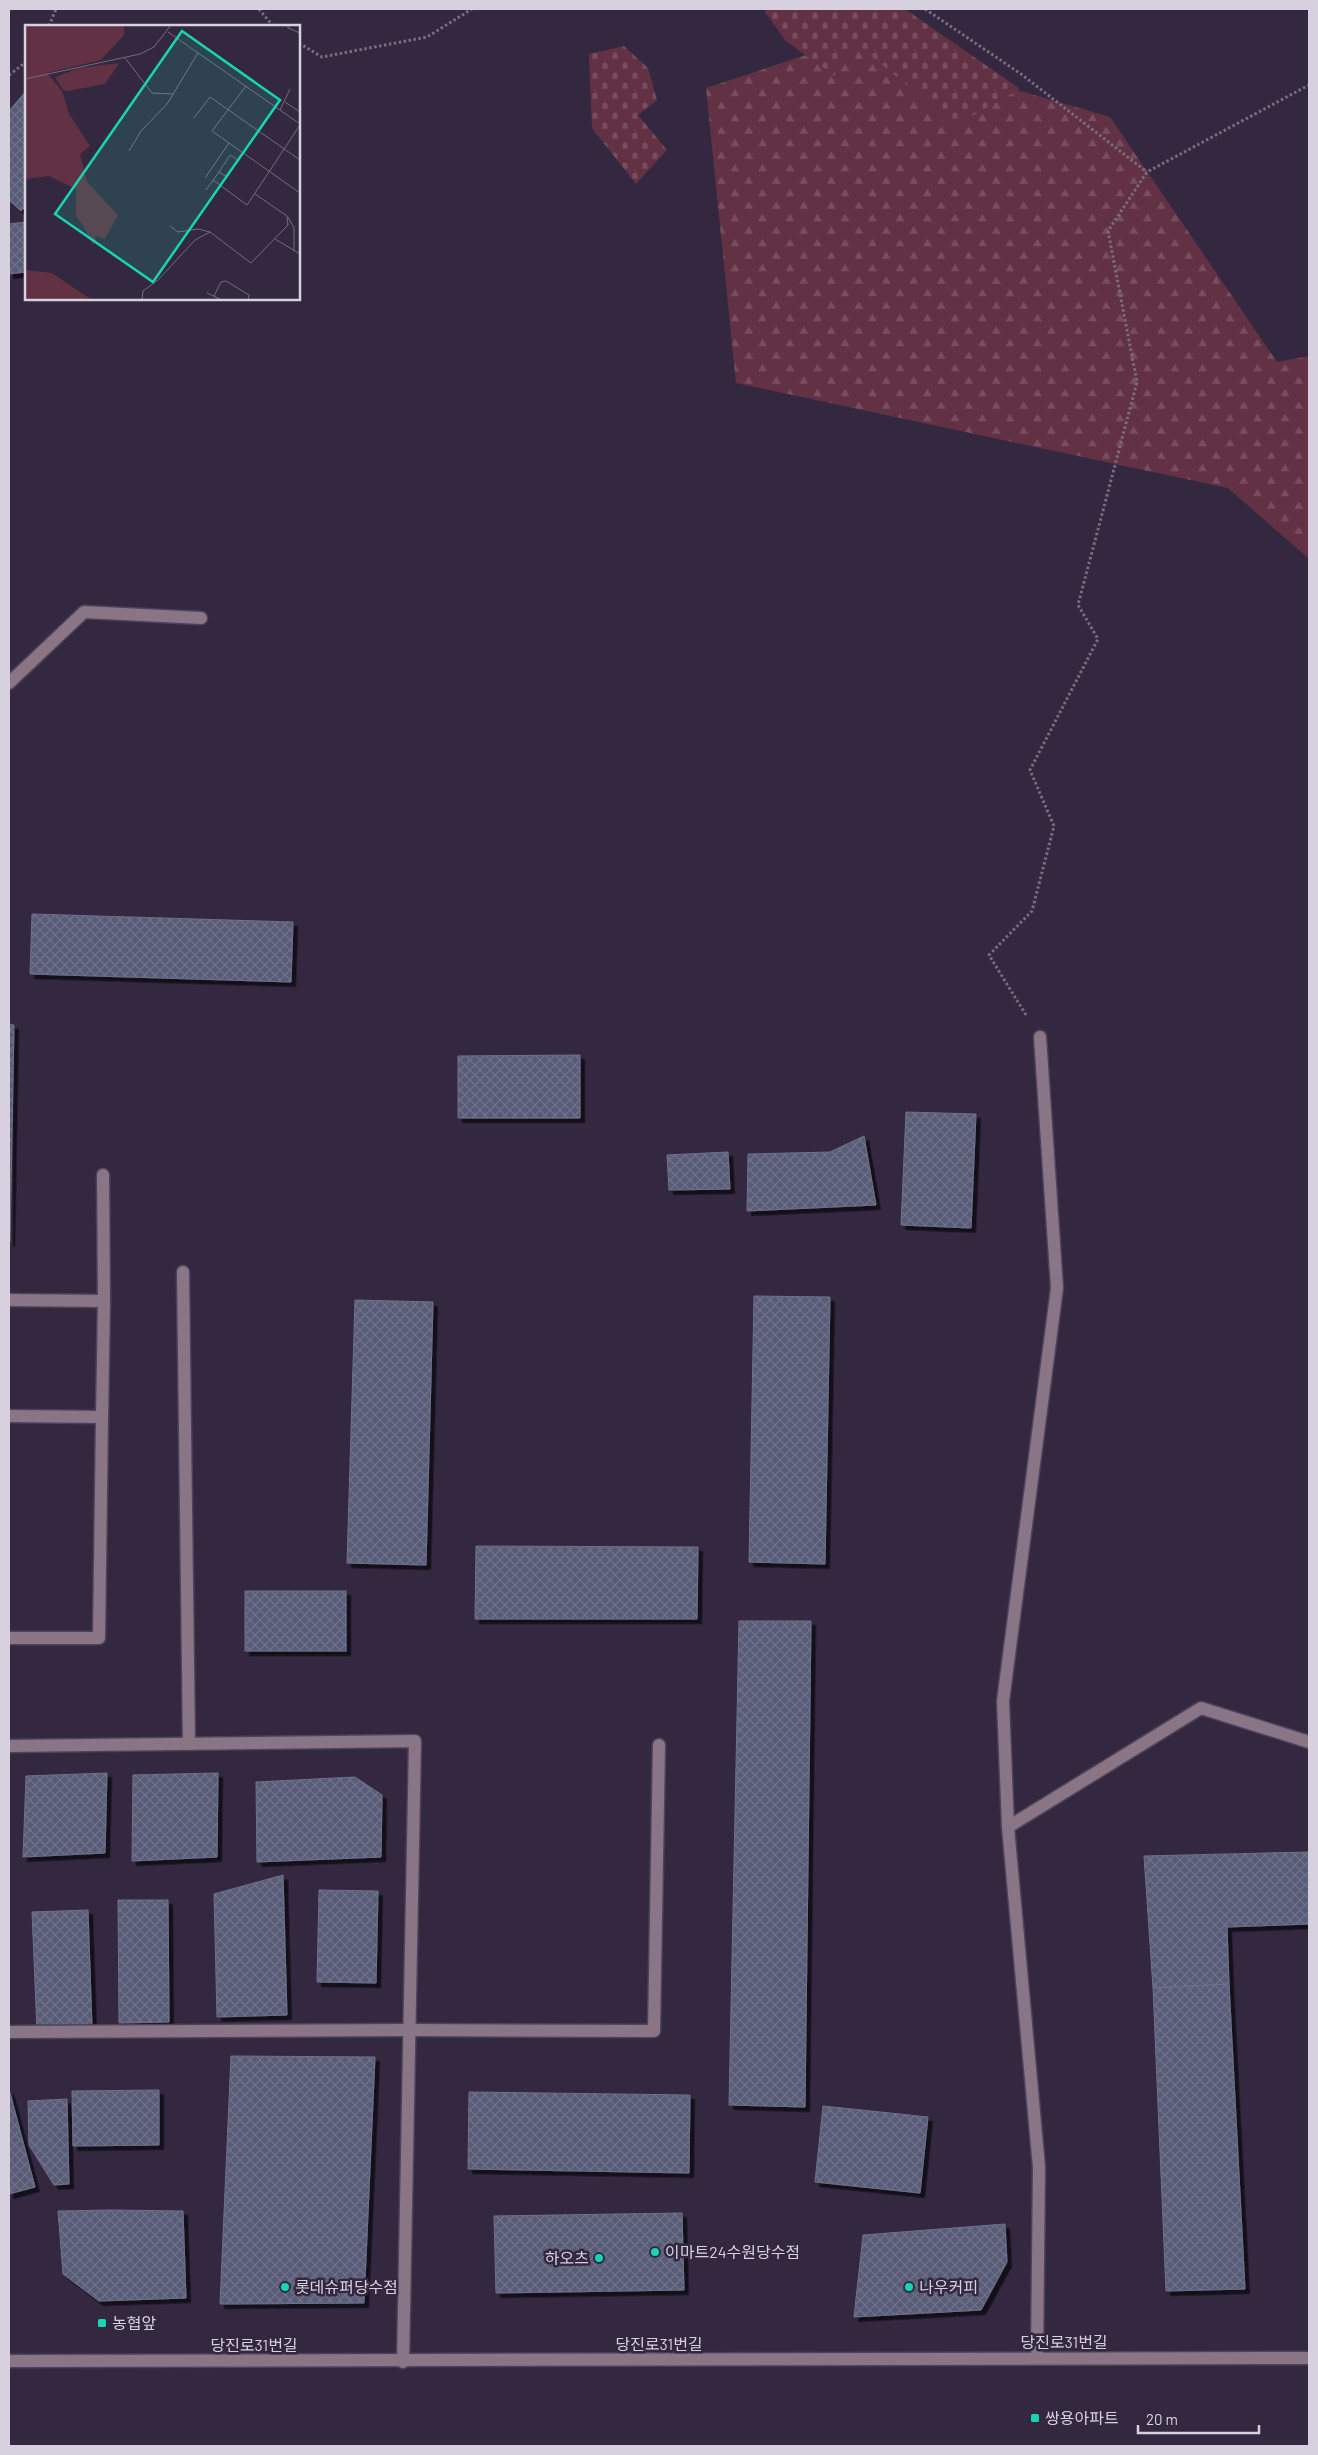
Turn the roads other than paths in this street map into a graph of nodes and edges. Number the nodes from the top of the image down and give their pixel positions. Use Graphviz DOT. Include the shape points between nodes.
graph roads {
  1 [pos="201,618"];
  2 [pos="9,683"];
  3 [pos="1040,1037"];
  4 [pos="103,1174"];
  5 [pos="183,1272"];
  6 [pos="9,1300"];
  7 [pos="104,1301"];
  8 [pos="9,1416"];
  9 [pos="102,1417"];
  10 [pos="9,1638"];
  11 [pos="1309,1742"];
  12 [pos="190,1744"];
  13 [pos="659,1745"];
  14 [pos="9,1746"];
  15 [pos="1008,1827"];
  16 [pos="410,2030"];
  17 [pos="9,2032"];
  18 [pos="1037,2358"];
  19 [pos="1309,2358"];
  20 [pos="9,2361"];
  21 [pos="403,2362"];
  1 -- 2 [label="street" via="84,612"];
  3 -- 15 [label="street" via="1057,1288 1003,1701"];
  4 -- 7 [label="street"];
  5 -- 12 [label="street"];
  6 -- 7 [label="street"];
  7 -- 9 [label="street"];
  8 -- 9 [label="street"];
  9 -- 10 [label="street" via="99,1638"];
  11 -- 15 [label="street" via="1201,1708"];
  12 -- 14 [label="street"];
  12 -- 16 [label="street" via="415,1741"];
  13 -- 16 [label="street" via="654,2031"];
  15 -- 18 [label="street" via="1039,2167"];
  16 -- 17 [label="street"];
  16 -- 21 [label="street"];
  18 -- 19 [label="street, 당진로31번길"];
  18 -- 21 [label="street, 당진로31번길"];
  20 -- 21 [label="street, 당진로31번길"];
}
